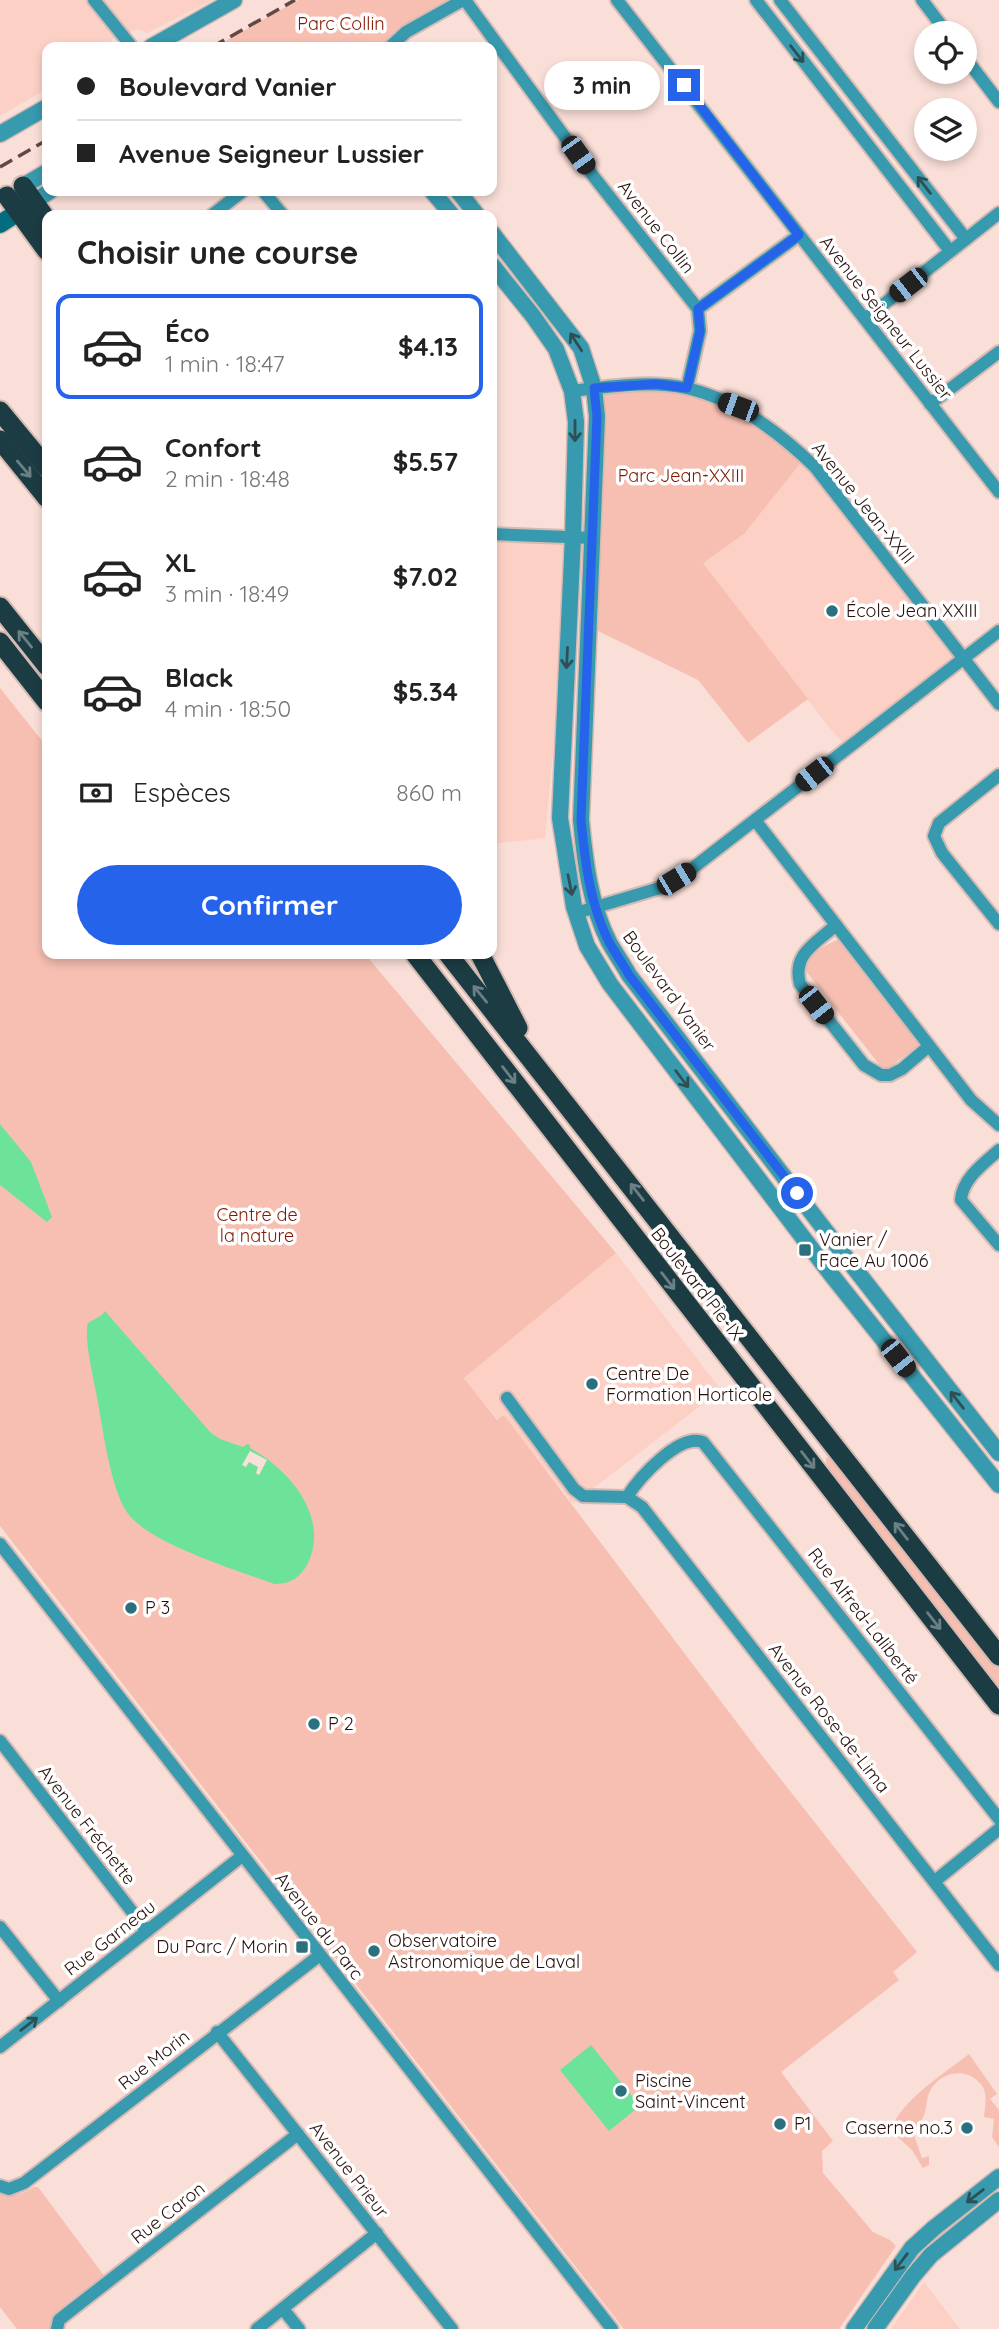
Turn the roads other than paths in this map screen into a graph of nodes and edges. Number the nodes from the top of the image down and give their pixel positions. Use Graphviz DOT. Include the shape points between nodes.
graph roads {
  1 [pos="94,0"];
  2 [pos="234,0"];
  3 [pos="464,0"];
  4 [pos="617,0"];
  5 [pos="756,0"];
  6 [pos="780,0"];
  7 [pos="922,0"];
  8 [pos="938,21"];
  9 [pos="128,42"];
  10 [pos="160,42"];
  11 [pos="395,42"];
  12 [pos="495,42"];
  13 [pos="497,45"];
  14 [pos="977,73"];
  15 [pos="999,102"];
  16 [pos="42,110"];
  17 [pos="872,118"];
  18 [pos="856,130"];
  19 [pos="0,134"];
  20 [pos="42,177"];
  21 [pos="237,196"];
  22 [pos="267,196"];
  23 [pos="436,196"];
  24 [pos="462,196"];
  25 [pos="22,198"];
  26 [pos="218,210"];
  27 [pos="279,210"];
  28 [pos="448,210"];
  29 [pos="473,210"];
  30 [pos="999,213"];
  31 [pos="42,216"];
  32 [pos="0,224"];
  33 [pos="799,235"];
  34 [pos="497,239"];
  35 [pos="966,239"];
  36 [pos="42,240"];
  37 [pos="950,251"];
  38 [pos="497,271"];
  39 [pos="698,309"];
  40 [pos="864,319"];
  41 [pos="999,352"];
  42 [pos="594,388"];
  43 [pos="687,388"];
  44 [pos="572,391"];
  45 [pos="930,404"];
  46 [pos="0,411"];
  47 [pos="0,440"];
  48 [pos="42,462"];
  49 [pos="42,492"];
  50 [pos="999,492"];
  51 [pos="497,534"];
  52 [pos="573,536"];
  53 [pos="593,538"];
  54 [pos="0,607"];
  55 [pos="999,631"];
  56 [pos="0,642"];
  57 [pos="964,658"];
  58 [pos="42,660"];
  59 [pos="42,696"];
  60 [pos="999,704"];
  61 [pos="999,775"];
  62 [pos="755,820"];
  63 [pos="596,906"];
  64 [pos="576,913"];
  65 [pos="999,924"];
  66 [pos="836,925"];
  67 [pos="419,959"];
  68 [pos="452,959"];
  69 [pos="483,959"];
  70 [pos="929,1046"];
  71 [pos="538,1066"];
  72 [pos="999,1125"];
  73 [pos="999,1150"];
  74 [pos="999,1245"];
  75 [pos="507,1398"];
  76 [pos="999,1454"];
  77 [pos="999,1486"];
  78 [pos="627,1497"];
  79 [pos="0,1544"];
  80 [pos="999,1656"];
  81 [pos="999,1705"];
  82 [pos="0,1741"];
  83 [pos="999,1819"];
  84 [pos="999,1829"];
  85 [pos="242,1856"];
  86 [pos="935,1881"];
  87 [pos="0,1927"];
  88 [pos="147,1931"];
  89 [pos="320,1955"];
  90 [pos="999,1965"];
  91 [pos="59,2001"];
  92 [pos="217,2032"];
  93 [pos="0,2047"];
  94 [pos="298,2134"];
  95 [pos="999,2177"];
  96 [pos="4,2188"];
  97 [pos="999,2200"];
  98 [pos="377,2233"];
  99 [pos="283,2309"];
  100 [pos="58,2324"];
  101 [pos="257,2329"];
  102 [pos="299,2329"];
  103 [pos="452,2329"];
  104 [pos="612,2329"];
  105 [pos="854,2329"];
  106 [pos="875,2329"];
  1 -- 9 [label="street"];
  2 -- 10 [label="street"];
  3 -- 11 [label="street"];
  3 -- 12 [label="street, Avenue Collin"];
  4 -- 33 [label="street, Avenue Seigneur Lussier"];
  5 -- 18 [label="street, one-way"];
  6 -- 17 [label="street"];
  7 -- 8 [label="street"];
  13 -- 39 [label="street, Avenue Collin"];
  14 -- 15 [label="street"];
  16 -- 19 [label="street"];
  17 -- 18 [label="street"];
  35 -- 17 [label="street, one-way"];
  18 -- 37 [label="street"];
  20 -- 25 [label="street"];
  21 -- 26 [label="street"];
  22 -- 27 [label="street"];
  23 -- 28 [label="street"];
  24 -- 29 [label="street"];
  25 -- 31 [label="highway"];
  25 -- 32 [label="main road"];
  25 -- 36 [label="highway"];
  30 -- 35 [label="street"];
  33 -- 39 [label="street"];
  33 -- 40 [label="street, Avenue Seigneur Lussier"];
  42 -- 34 [label="street, Boulevard Vanier, one-way" via="582,348"];
  35 -- 37 [label="street"];
  37 -- 40 [label="street"];
  38 -- 44 [label="street" via="556,349"];
  39 -- 43 [label="street" via="700,331"];
  40 -- 45 [label="street, Avenue Seigneur Lussier"];
  41 -- 45 [label="street"];
  42 -- 43 [label="street, Avenue Jean-XXIII" via="656,384"];
  42 -- 44 [label="street, Avenue Jean-XXIII"];
  42 -- 53 [label="street, Boulevard Vanier"];
  43 -- 57 [label="street, Avenue Jean-XXIII" via="738,407 807,458"];
  44 -- 52 [label="street, one-way" via="576,422"];
  45 -- 50 [label="street, Avenue Seigneur Lussier"];
  46 -- 48 [label="highway"];
  47 -- 49 [label="highway, one-way"];
  51 -- 52 [label="street"];
  52 -- 53 [label="street"];
  52 -- 64 [label="street, one-way" via="560,818"];
  53 -- 63 [label="street, Boulevard Vanier" via="581,820"];
  58 -- 54 [label="highway, one-way"];
  55 -- 57 [label="street"];
  56 -- 59 [label="highway"];
  57 -- 60 [label="street, Avenue Jean-XXIII"];
  57 -- 62 [label="street"];
  61 -- 65 [label="street" via="939,823 934,836 942,853"];
  62 -- 63 [label="street" via="663,887"];
  62 -- 66 [label="street"];
  63 -- 64 [label="street"];
  76 -- 63 [label="street, Boulevard Vanier, one-way" via="629,975 609,943"];
  64 -- 77 [label="street, one-way" via="587,946 610,984"];
  66 -- 70 [label="street"];
  66 -- 70 [label="street" via="799,959 800,985 863,1065 881,1075 902,1069"];
  67 -- 81 [label="highway, Boulevard Pie-IX, one-way"];
  71 -- 68 [label="highway, Boulevard Pie-IX, one-way"];
  69 -- 71 [label="highway"];
  70 -- 72 [label="street" via="971,1100"];
  80 -- 71 [label="highway, Boulevard Pie-IX, one-way"];
  73 -- 74 [label="street" via="962,1189 961,1200"];
  75 -- 78 [label="street" via="573,1489 583,1496"];
  78 -- 83 [label="street, Rue Alfred-Laliberté" via="639,1478 682,1444 697,1439 708,1447"];
  78 -- 86 [label="street, Avenue Rose-de-Lima" via="642,1507"];
  79 -- 85 [label="street, Avenue du Parc"];
  82 -- 88 [label="street, Avenue Fréchette"];
  84 -- 86 [label="street"];
  85 -- 88 [label="street, Rue Garneau"];
  85 -- 89 [label="street, Avenue du Parc"];
  86 -- 90 [label="street, Avenue Rose-de-Lima"];
  87 -- 91 [label="street"];
  88 -- 91 [label="street, Rue Garneau"];
  89 -- 92 [label="street, Rue Morin"];
  89 -- 104 [label="street, Avenue du Parc"];
  93 -- 91 [label="street, Rue Garneau, one-way"];
  92 -- 94 [label="street, Avenue Prieur"];
  92 -- 96 [label="street, Rue Morin" via="24,2183"];
  94 -- 98 [label="street, Avenue Prieur"];
  94 -- 100 [label="street, Rue Caron"];
  95 -- 105 [label="street, one-way" via="912,2248"];
  97 -- 106 [label="street" via="931,2255"];
  98 -- 99 [label="street"];
  98 -- 103 [label="street, Avenue Prieur"];
  99 -- 101 [label="street"];
  99 -- 102 [label="street"];
}
